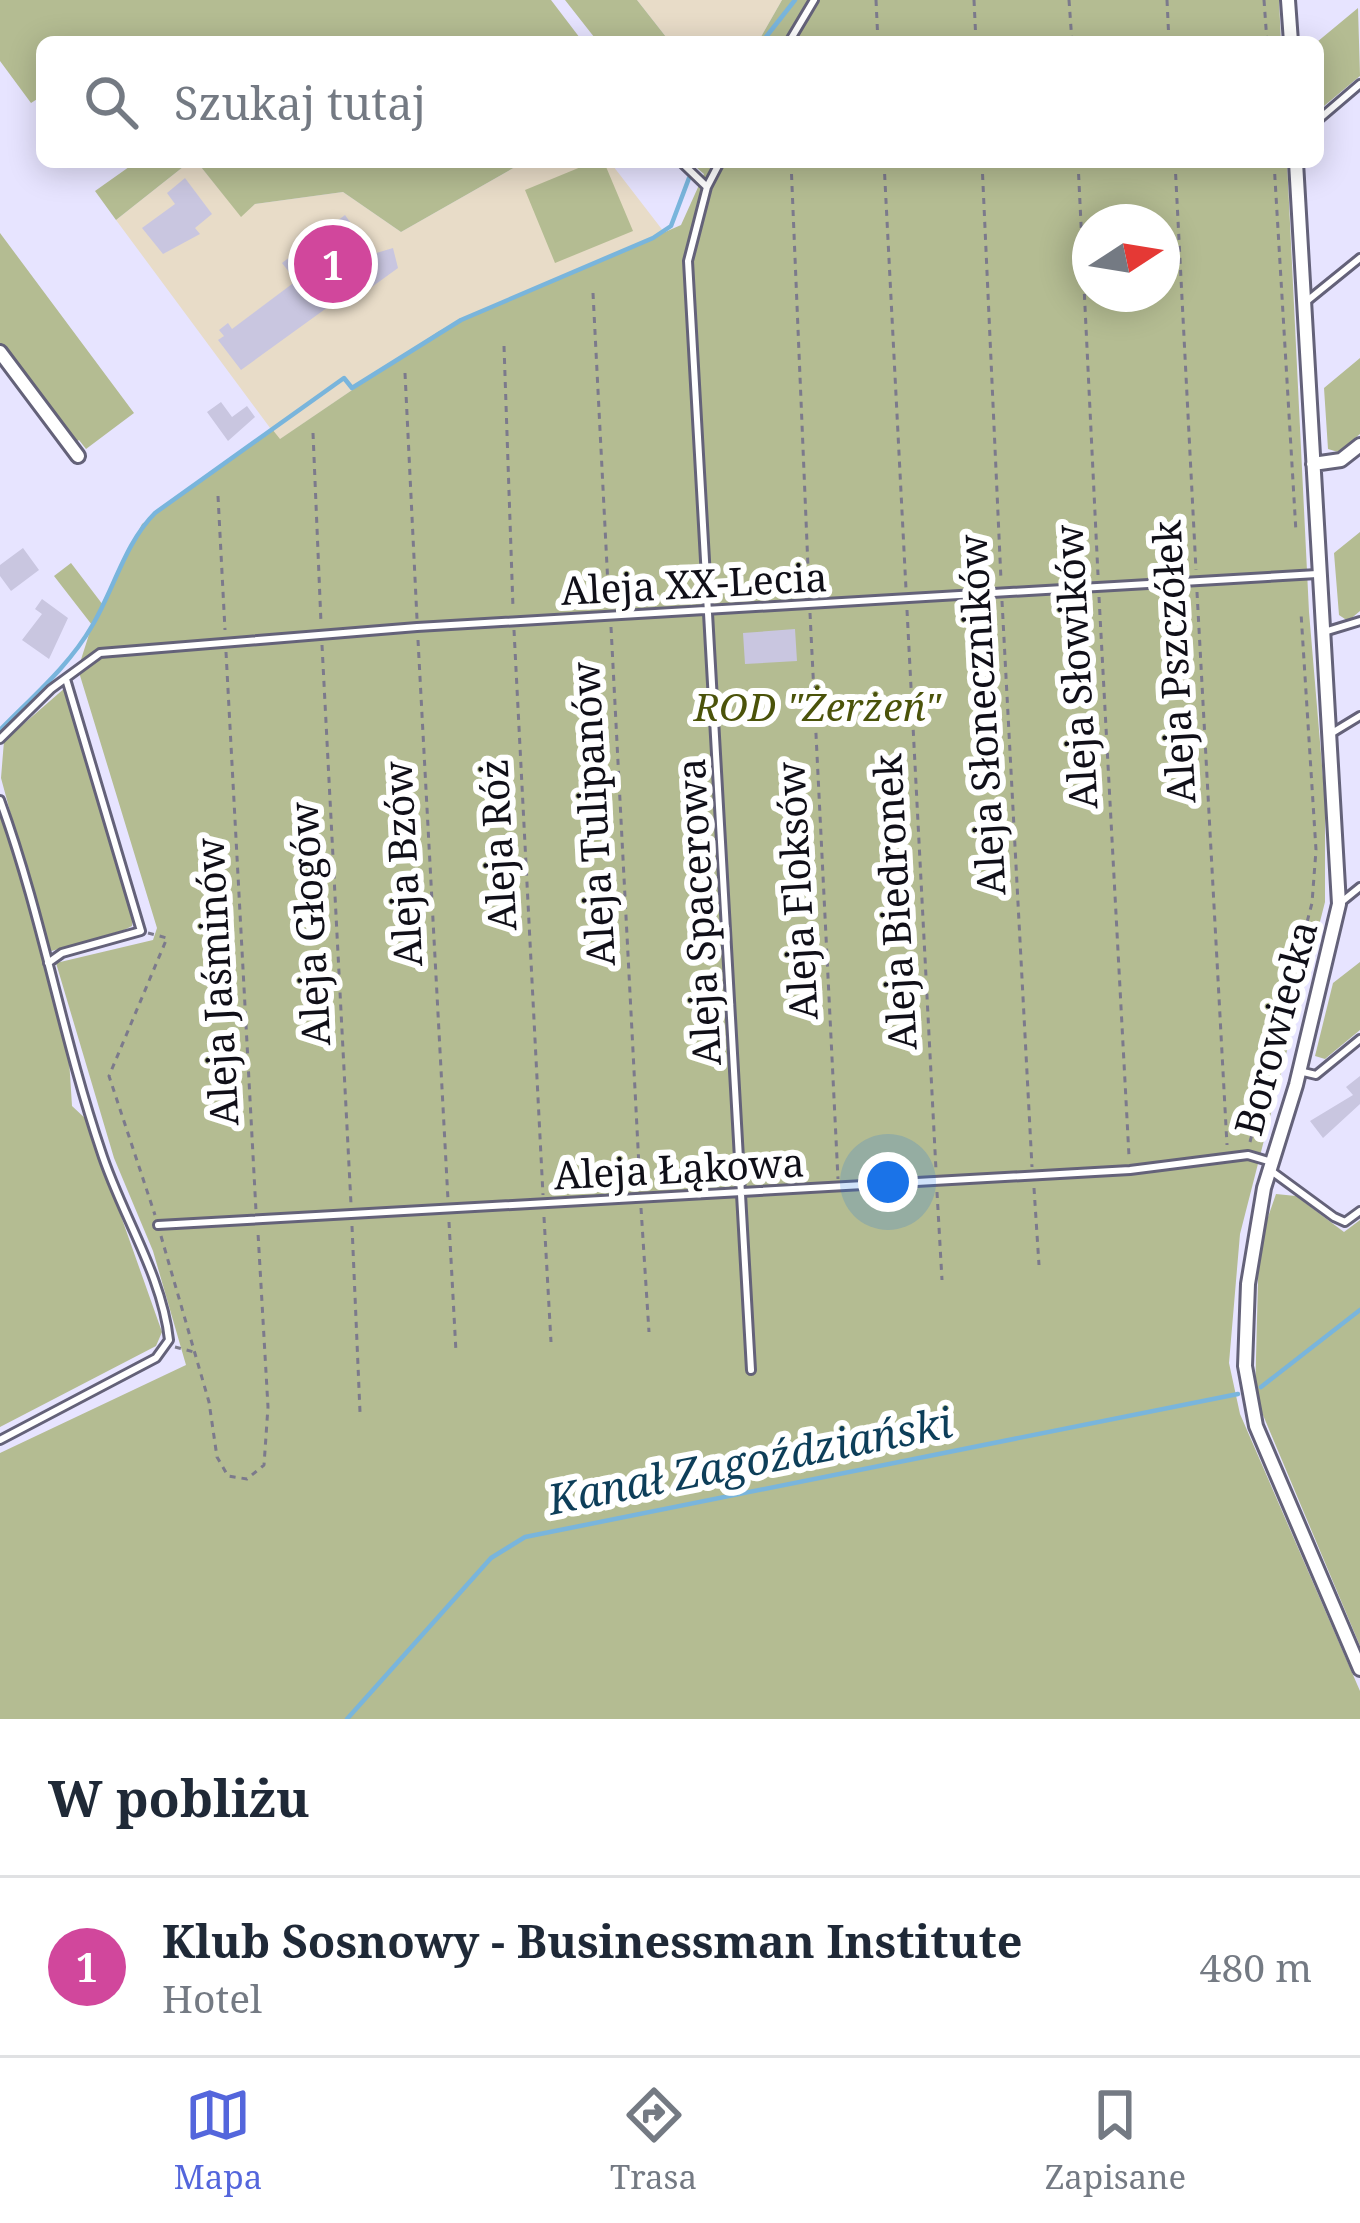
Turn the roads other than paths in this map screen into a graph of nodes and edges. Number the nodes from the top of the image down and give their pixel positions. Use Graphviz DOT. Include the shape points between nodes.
graph roads {
  1 [pos="814,0"];
  2 [pos="1288,0"];
  3 [pos="793,36"];
  4 [pos="1291,36"];
  5 [pos="1360,84"];
  6 [pos="1324,115"];
  7 [pos="687,168"];
  8 [pos="717,168"];
  9 [pos="1296,168"];
  10 [pos="707,187"];
  11 [pos="1360,258"];
  12 [pos="1302,305"];
  13 [pos="0,352"];
  14 [pos="1360,445"];
  15 [pos="78,456"];
  16 [pos="1313,464"];
  17 [pos="1320,574"];
  18 [pos="711,609"];
  19 [pos="1360,622"];
  20 [pos="1324,632"];
  21 [pos="64,678"];
  22 [pos="1360,716"];
  23 [pos="1332,733"];
  24 [pos="0,740"];
  25 [pos="0,800"];
  26 [pos="1360,887"];
  27 [pos="1339,904"];
  28 [pos="48,963"];
  29 [pos="1360,1039"];
  30 [pos="1299,1071"];
  31 [pos="1271,1166"];
  32 [pos="741,1193"];
  33 [pos="1360,1210"];
  34 [pos="158,1226"];
  35 [pos="751,1370"];
  36 [pos="0,1440"];
  37 [pos="1360,1669"];
  1 -- 3 [label="lane"];
  2 -- 4 [label="street"];
  5 -- 6 [label="lane"];
  7 -- 10 [label="lane"];
  8 -- 10 [label="lane, Aleja Spacerowa"];
  9 -- 12 [label="street, Borowiecka"];
  10 -- 18 [label="lane, Aleja Spacerowa" via="688,261"];
  11 -- 12 [label="lane"];
  12 -- 16 [label="street, Borowiecka"];
  13 -- 15 [label="street"];
  14 -- 16 [label="street" via="1340,460"];
  16 -- 17 [label="street, Borowiecka"];
  17 -- 18 [label="lane, Aleja XX-Lecia"];
  17 -- 20 [label="street, Borowiecka"];
  18 -- 21 [label="lane, Aleja XX-Lecia" via="100,653"];
  18 -- 32 [label="lane, Aleja Spacerowa"];
  19 -- 20 [label="lane"];
  20 -- 23 [label="street, Borowiecka"];
  21 -- 24 [label="lane, Aleja XX-Lecia"];
  21 -- 28 [label="lane" via="141,931"];
  22 -- 23 [label="lane"];
  23 -- 27 [label="street, Borowiecka"];
  25 -- 28 [label="lane"];
  26 -- 27 [label="lane"];
  27 -- 30 [label="street, Borowiecka"];
  28 -- 36 [label="lane" via="103,1158 134,1223 169,1340 163,1352"];
  29 -- 30 [label="lane" via="1316,1075"];
  30 -- 31 [label="street, Borowiecka"];
  31 -- 32 [label="lane, Aleja Łąkowa" via="1247,1155 1130,1170"];
  31 -- 33 [label="lane" via="1334,1217 1345,1222"];
  31 -- 37 [label="street, Borowiecka" via="1248,1284 1247,1392"];
  32 -- 34 [label="lane, Aleja Łąkowa"];
  32 -- 35 [label="lane, Aleja Spacerowa"];
}
